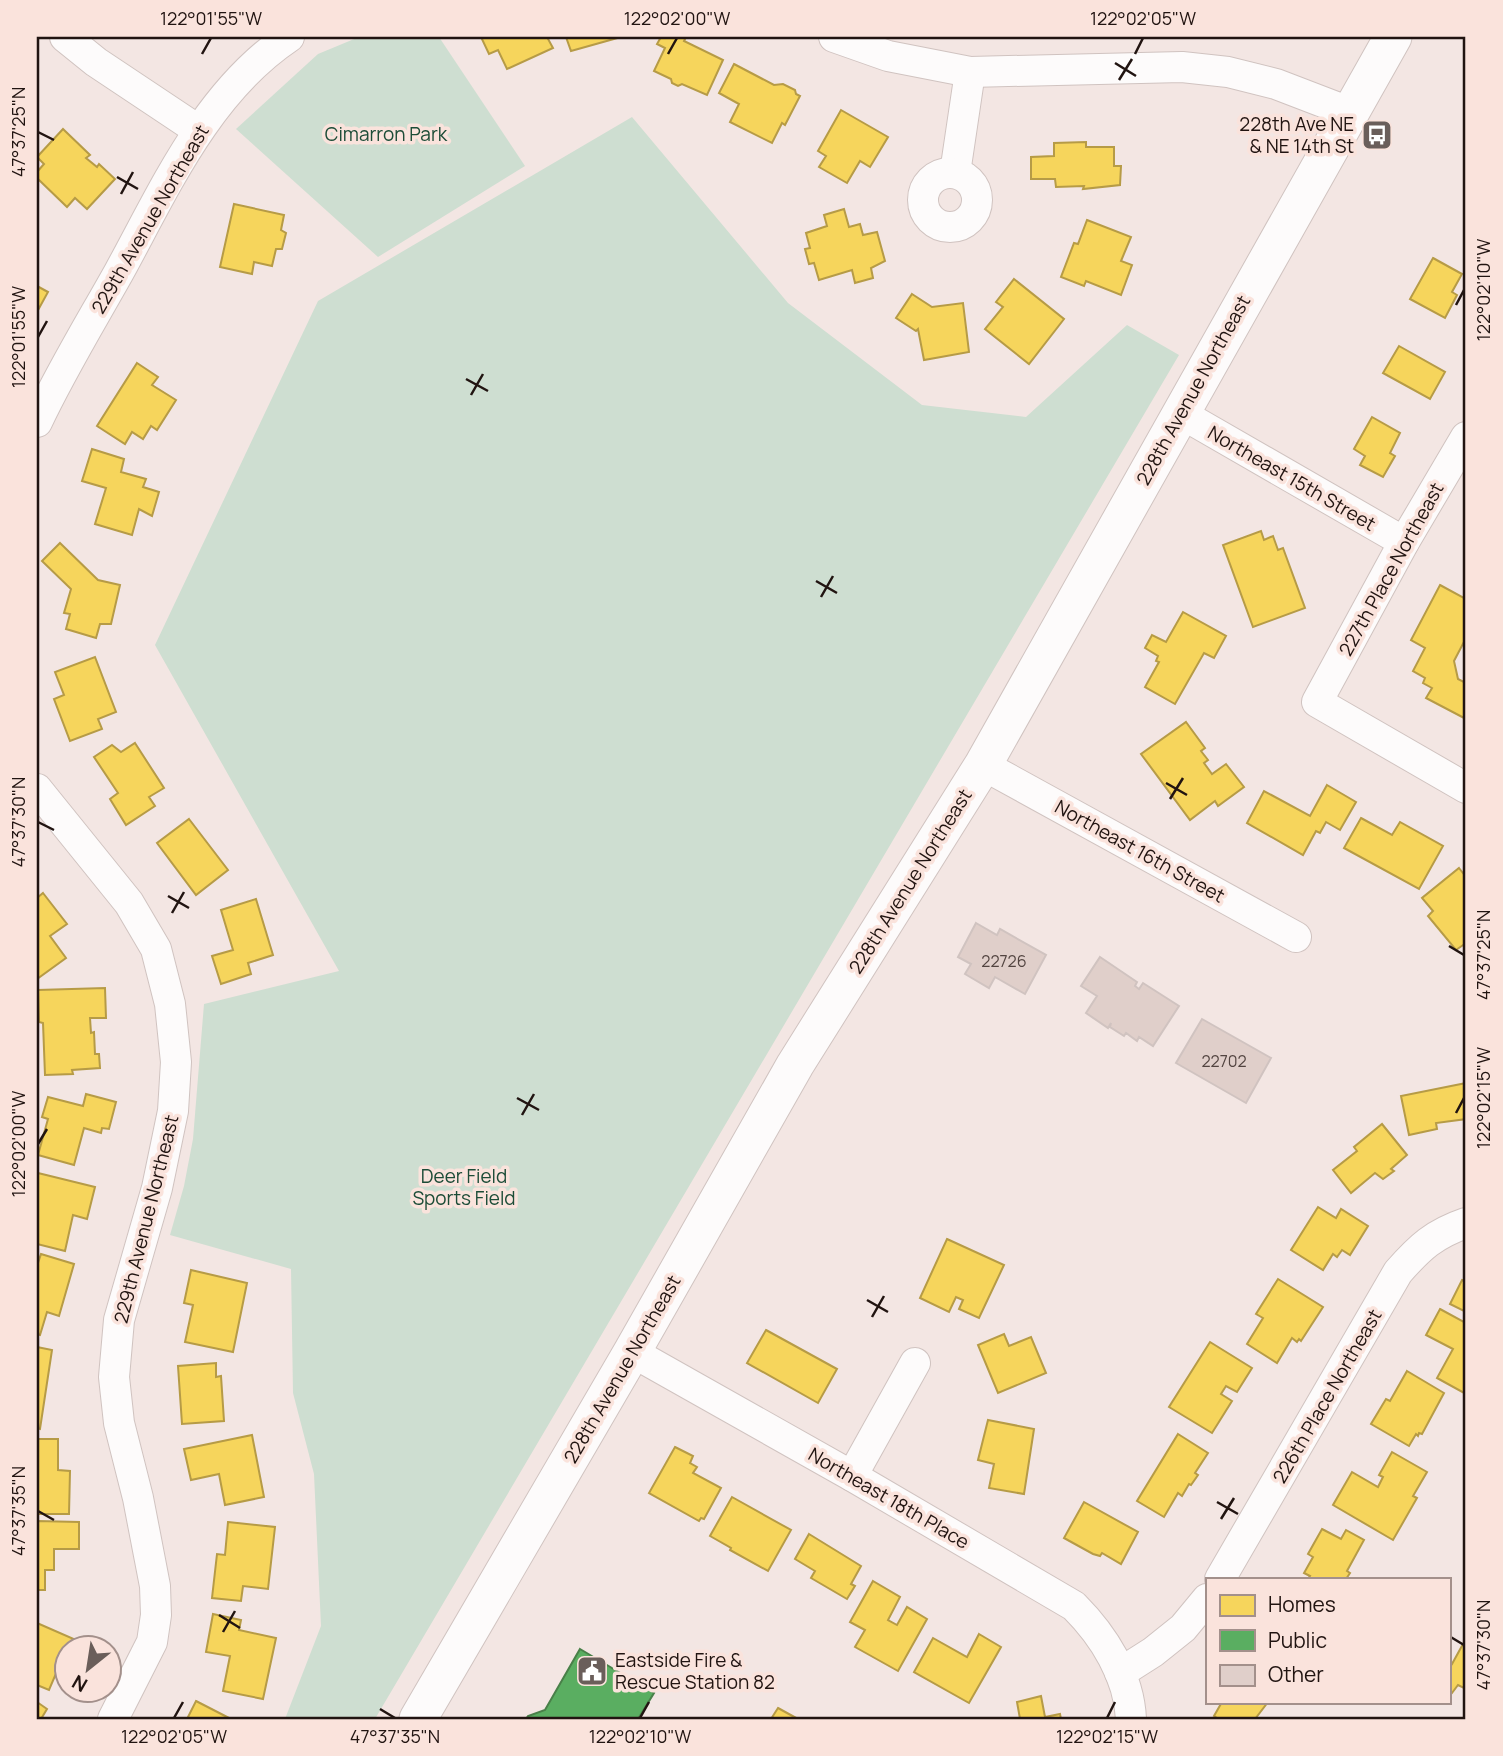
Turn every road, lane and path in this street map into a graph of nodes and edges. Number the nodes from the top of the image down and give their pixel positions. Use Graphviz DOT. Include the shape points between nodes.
graph roads {
  1 [pos="65,37"];
  2 [pos="289,37"];
  3 [pos="834,37"];
  4 [pos="1393,37"];
  5 [pos="970,72"];
  6 [pos="1349,112"];
  7 [pos="198,130"];
  8 [pos="955,173"];
  9 [pos="1180,413"];
  10 [pos="38,417"];
  11 [pos="1466,437"];
  12 [pos="1404,542"];
  13 [pos="983,765"];
  14 [pos="1466,788"];
  15 [pos="37,789"];
  16 [pos="1296,937"];
  17 [pos="1458,1226"];
  18 [pos="632,1352"];
  19 [pos="915,1363"];
  20 [pos="852,1476"];
  21 [pos="1221,1578"];
  22 [pos="1206,1600"];
  23 [pos="1120,1673"];
  24 [pos="113,1719"];
  25 [pos="418,1719"];
  26 [pos="1131,1719"];
  1 -- 7 [label="street"];
  2 -- 7 [label="street, 229th Avenue Northeast" via="235,85"];
  3 -- 5 [label="street" via="888,56"];
  4 -- 6 [label="main road, 228th Avenue Northeast"];
  5 -- 6 [label="street" via="1182,67 1276,84"];
  5 -- 8 [label="street"];
  6 -- 9 [label="main road, 228th Avenue Northeast"];
  7 -- 10 [label="street, 229th Avenue Northeast"];
  9 -- 12 [label="street, Northeast 15th Street"];
  9 -- 13 [label="main road, 228th Avenue Northeast"];
  11 -- 12 [label="street, 227th Place Northeast"];
  12 -- 14 [label="street, 227th Place Northeast" via="1317,702"];
  13 -- 16 [label="street, Northeast 16th Street"];
  13 -- 18 [label="main road, 228th Avenue Northeast" via="795,1065"];
  15 -- 24 [label="street, 229th Avenue Northeast" via="130,903 156,949 170,1004 176,1062 173,1111 157,1188 119,1320 114,1377 119,1423 155,1586 156,1615 152,1642"];
  17 -- 21 [label="street, 226th Place Northeast" via="1420,1247 1398,1272"];
  18 -- 20 [label="street, Northeast 18th Place"];
  18 -- 25 [label="main road, 228th Avenue Northeast"];
  19 -- 20 [label="street"];
  20 -- 23 [label="street, Northeast 18th Place" via="1074,1606 1094,1626"];
  22 -- 23 [label="street" via="1183,1628"];
  23 -- 26 [label="street"];
}
